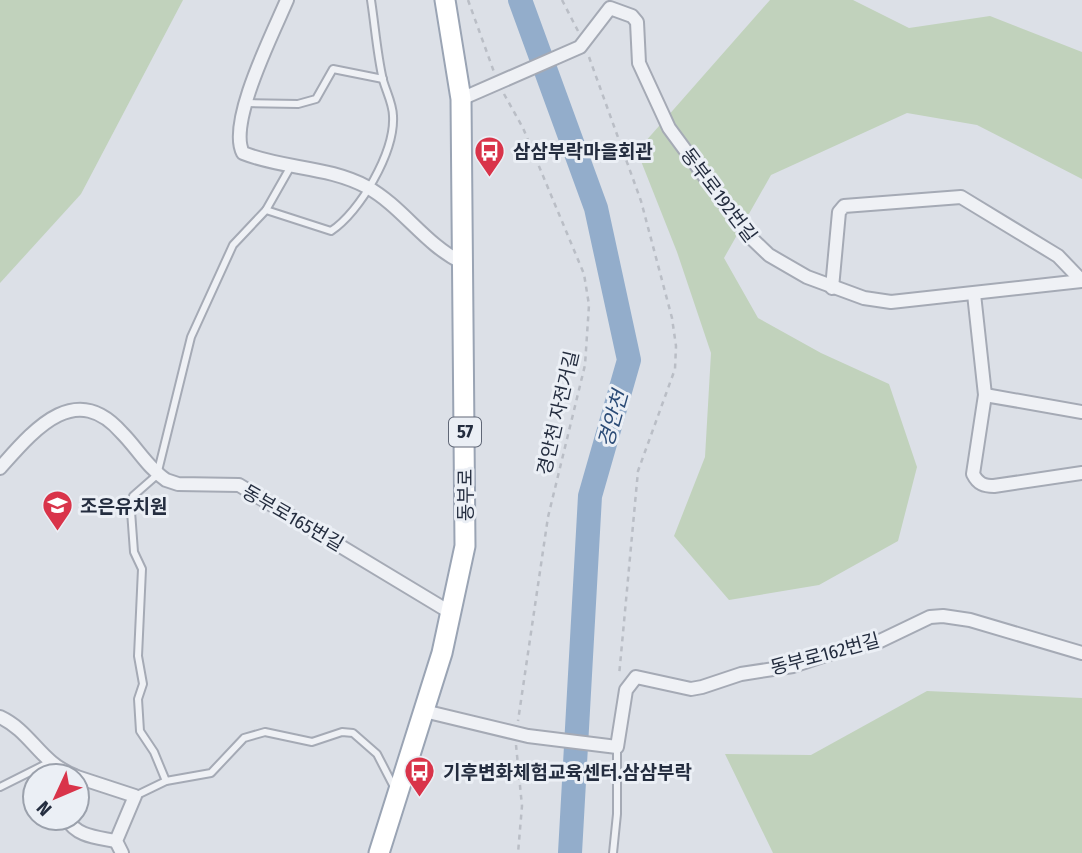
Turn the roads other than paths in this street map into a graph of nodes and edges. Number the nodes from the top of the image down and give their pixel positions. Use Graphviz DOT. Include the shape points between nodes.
graph roads {
  1 [pos="287,0"];
  2 [pos="371,0"];
  3 [pos="445,0"];
  4 [pos="456,0"];
  5 [pos="612,4"];
  6 [pos="383,79"];
  7 [pos="465,97"];
  8 [pos="245,103"];
  9 [pos="291,166"];
  10 [pos="368,188"];
  11 [pos="266,209"];
  12 [pos="463,263"];
  13 [pos="1082,281"];
  14 [pos="832,288"];
  15 [pos="974,294"];
  16 [pos="985,395"];
  17 [pos="1082,412"];
  18 [pos="0,468"];
  19 [pos="1082,473"];
  20 [pos="158,474"];
  21 [pos="453,614"];
  22 [pos="1082,653"];
  23 [pos="428,712"];
  24 [pos="0,716"];
  25 [pos="617,747"];
  26 [pos="47,762"];
  27 [pos="21,776"];
  28 [pos="166,781"];
  29 [pos="91,782"];
  30 [pos="0,787"];
  31 [pos="398,795"];
  32 [pos="135,796"];
  33 [pos="79,832"];
  34 [pos="119,847"];
  35 [pos="379,853"];
  36 [pos="392,853"];
  37 [pos="613,853"];
  1 -- 8 [label="street"];
  2 -- 6 [label="lane"];
  3 -- 7 [label="main road, 동부로 / 57"];
  4 -- 7 [label="main road" via="463,31"];
  5 -- 7 [label="street, 동부로192번길" via="582,44"];
  5 -- 14 [label="street, 동부로192번길" via="637,22 639,63 669,128 747,234 769,256"];
  6 -- 8 [label="lane" via="333,69 316,99 298,104"];
  6 -- 10 [label="lane" via="394,116 388,147"];
  7 -- 12 [label="main road, 동부로 / 57"];
  7 -- 23 [label="main road" via="473,542 461,615"];
  8 -- 9 [label="street" via="239,141 243,153"];
  9 -- 10 [label="street" via="335,173"];
  9 -- 11 [label="lane"];
  10 -- 11 [label="lane" via="347,220 331,231"];
  10 -- 12 [label="street" via="433,244"];
  11 -- 20 [label="lane" via="233,245 191,337"];
  12 -- 21 [label="main road, 동부로 / 57" via="466,546"];
  13 -- 14 [label="street" via="1058,256 961,197 844,206 839,212"];
  13 -- 15 [label="street, 동부로192번길"];
  14 -- 15 [label="street, 동부로192번길" via="891,302"];
  15 -- 16 [label="street"];
  16 -- 17 [label="street"];
  16 -- 19 [label="street" via="973,474 981,484"];
  18 -- 20 [label="street" via="39,426 63,413 86,409 109,420"];
  20 -- 21 [label="street, 동부로165번길" via="178,484 239,485"];
  20 -- 28 [label="lane" via="133,496 131,511 134,551 142,569 140,731"];
  21 -- 23 [label="main road, 동부로 / 57"];
  22 -- 25 [label="street, 동부로162번길" via="970,620 930,617 880,641 702,687 691,689 636,677 626,690"];
  23 -- 25 [label="street" via="522,735"];
  23 -- 31 [label="main road, 동부로 / 57"];
  23 -- 36 [label="main road"];
  24 -- 26 [label="street" via="21,730"];
  25 -- 37 [label="lane"];
  27 -- 30 [label="lane"];
  28 -- 31 [label="lane" via="211,774 237,745 254,734 280,734 312,742 342,732 366,741"];
  28 -- 32 [label="lane"];
  29 -- 32 [label="street"];
  31 -- 35 [label="main road, 동부로 / 57"];
  32 -- 34 [label="street"];
  33 -- 34 [label="street"];
}
